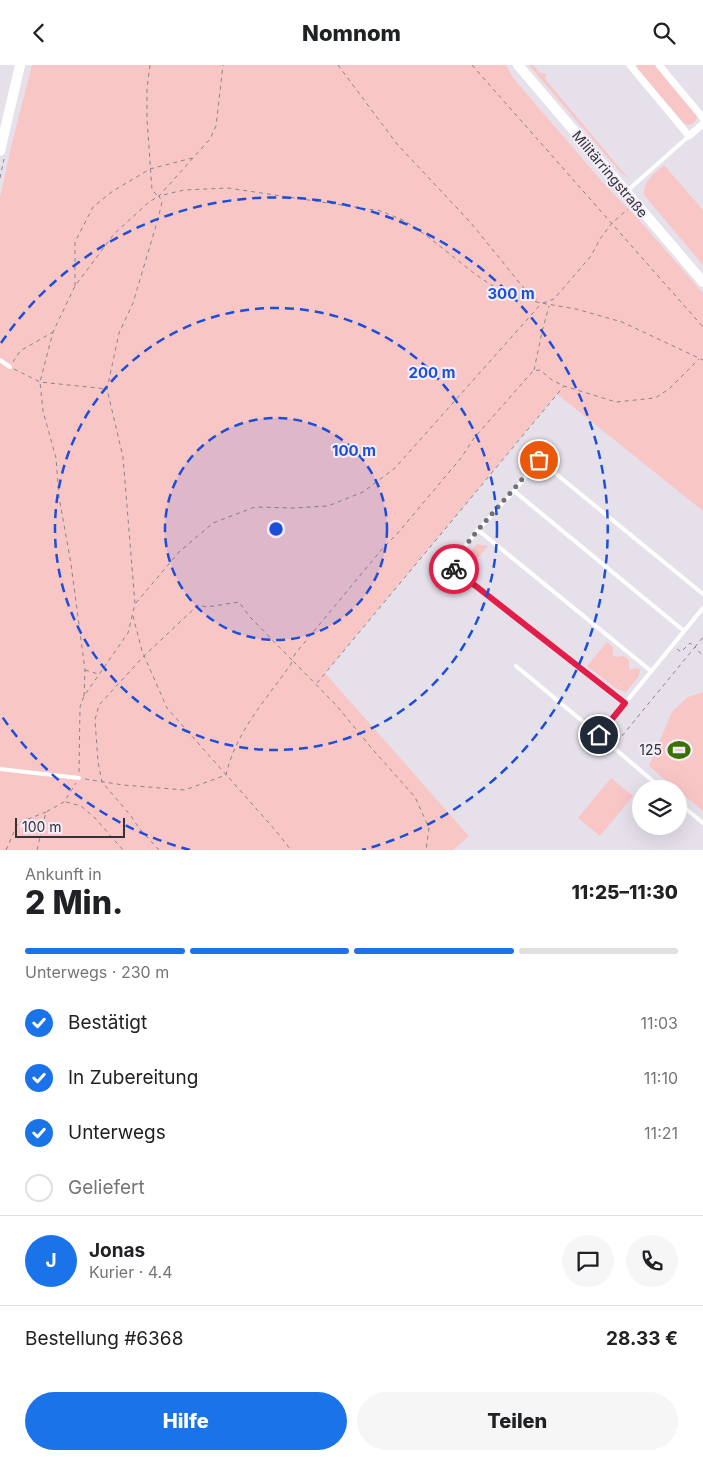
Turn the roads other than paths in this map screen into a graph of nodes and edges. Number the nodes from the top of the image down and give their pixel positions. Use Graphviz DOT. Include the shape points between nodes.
graph roads {
  1 [pos="20,65"];
  2 [pos="518,65"];
  3 [pos="630,65"];
  4 [pos="658,65"];
  5 [pos="703,118"];
  6 [pos="703,125"];
  7 [pos="690,136"];
  8 [pos="0,151"];
  9 [pos="629,195"];
  10 [pos="703,282"];
  11 [pos="0,360"];
  12 [pos="10,367"];
  13 [pos="514,491"];
  14 [pos="478,530"];
  15 [pos="703,594"];
  16 [pos="703,608"];
  17 [pos="684,631"];
  18 [pos="516,666"];
  19 [pos="651,671"];
  20 [pos="625,703"];
  21 [pos="599,735"];
  22 [pos="0,769"];
  23 [pos="79,778"];
  24 [pos="652,780"];
  25 [pos="687,810"];
  26 [pos="703,823"];
  1 -- 8 [label="main road"];
  2 -- 9 [label="main road, Militärringstraße"];
  3 -- 7 [label="street"];
  4 -- 5 [label="street"];
  6 -- 7 [label="street"];
  7 -- 9 [label="lane"];
  9 -- 10 [label="main road, Militärringstraße"];
  11 -- 12 [label="lane"];
  13 -- 14 [label="lane"];
  13 -- 15 [label="lane" via="539,460"];
  13 -- 17 [label="lane"];
  14 -- 19 [label="lane"];
  14 -- 20 [label="lane" via="450,565"];
  16 -- 17 [label="lane"];
  17 -- 19 [label="lane"];
  18 -- 21 [label="lane"];
  19 -- 20 [label="lane"];
  20 -- 21 [label="lane"];
  21 -- 24 [label="lane"];
  22 -- 23 [label="lane"];
  25 -- 26 [label="lane"];
}
